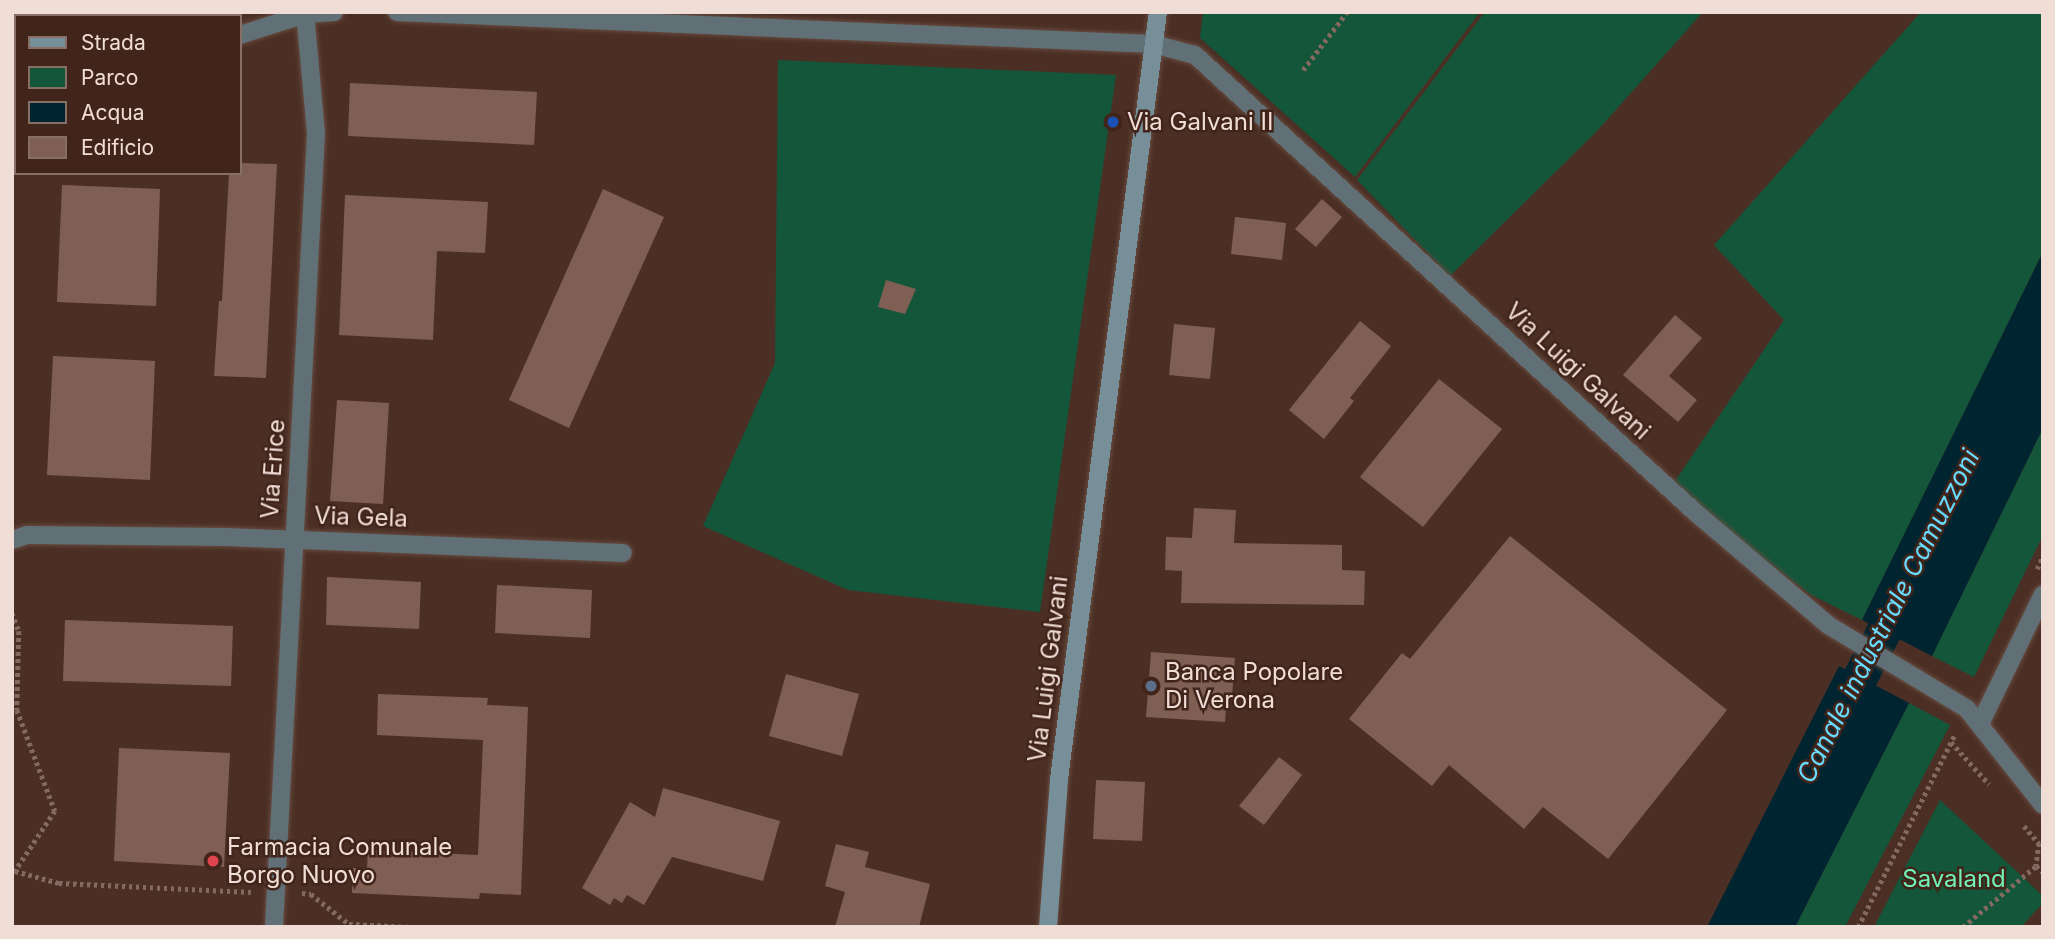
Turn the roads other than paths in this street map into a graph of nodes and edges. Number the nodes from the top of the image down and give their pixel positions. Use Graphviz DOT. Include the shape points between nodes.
graph roads {
  1 [pos="334,12"];
  2 [pos="397,12"];
  3 [pos="1158,12"];
  4 [pos="305,13"];
  5 [pos="242,34"];
  6 [pos="1153,44"];
  7 [pos="293,539"];
  8 [pos="12,540"];
  9 [pos="623,553"];
  10 [pos="2043,594"];
  11 [pos="1980,724"];
  12 [pos="2043,805"];
  13 [pos="274,927"];
  14 [pos="1048,927"];
  1 -- 4 [label="street"];
  2 -- 6 [label="street"];
  3 -- 6 [label="street, Via Luigi Galvani"];
  4 -- 5 [label="street"];
  4 -- 7 [label="street, Via Erice" via="316,133"];
  6 -- 11 [label="street, Via Luigi Galvani" via="1195,55 1696,513 1828,625 1960,704"];
  6 -- 14 [label="street, Via Luigi Galvani" via="1059,779"];
  7 -- 8 [label="street, Via Gela" via="27,535"];
  7 -- 9 [label="street, Via Gela"];
  7 -- 13 [label="street, Via Erice"];
  10 -- 11 [label="street"];
  11 -- 12 [label="street, Via Luigi Galvani"];
}
